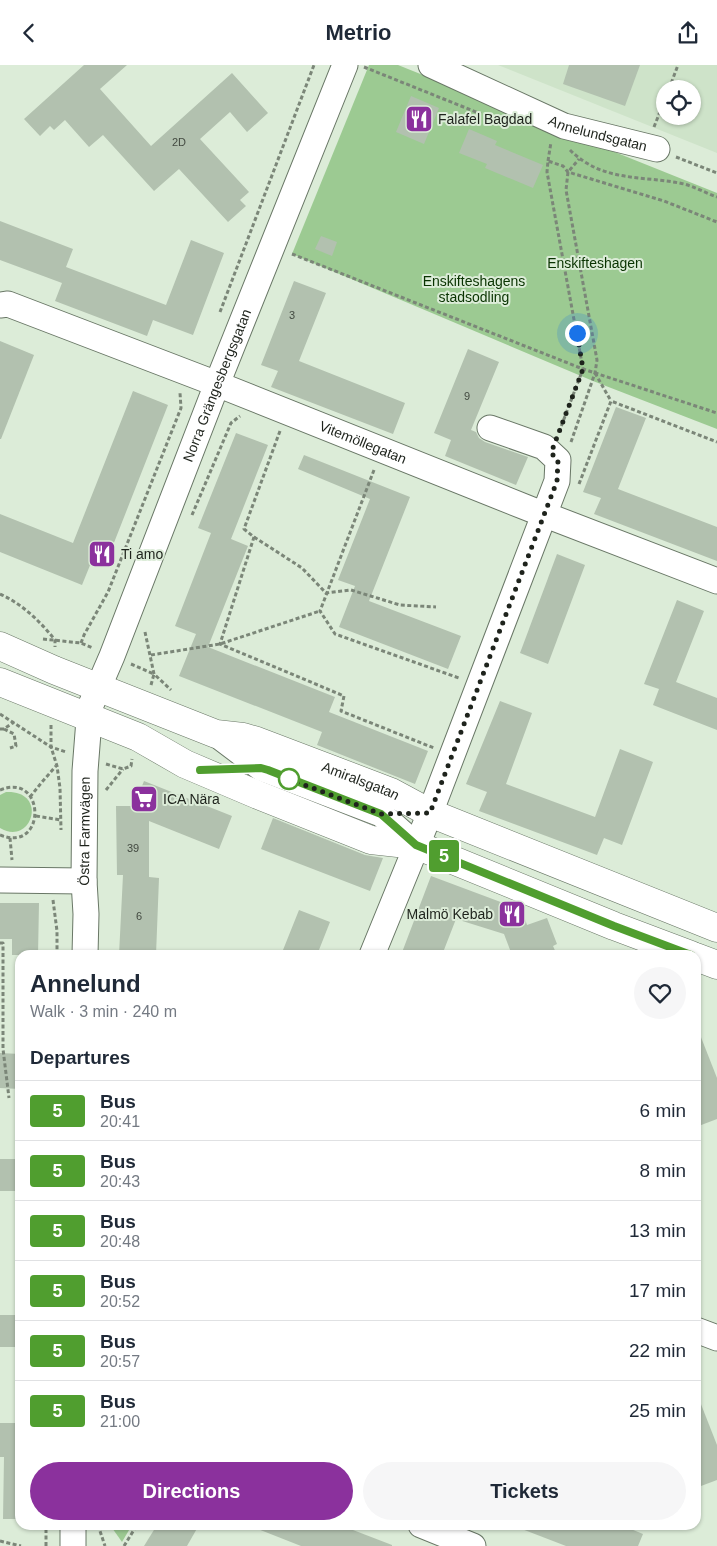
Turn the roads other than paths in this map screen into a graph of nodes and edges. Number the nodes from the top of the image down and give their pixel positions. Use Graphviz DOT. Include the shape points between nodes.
graph roads {
  1 [pos="345,65"];
  2 [pos="430,65"];
  3 [pos="652,148"];
  4 [pos="3,300"];
  5 [pos="217,384"];
  6 [pos="490,428"];
  7 [pos="545,514"];
  8 [pos="717,581"];
  9 [pos="0,647"];
  10 [pos="0,682"];
  11 [pos="92,704"];
  12 [pos="216,735"];
  13 [pos="261,768"];
  14 [pos="200,770"];
  15 [pos="430,813"];
  16 [pos="381,814"];
  17 [pos="416,845"];
  18 [pos="0,880"];
  19 [pos="84,881"];
  20 [pos="717,928"];
  21 [pos="85,950"];
  22 [pos="374,950"];
  23 [pos="678,950"];
  24 [pos="701,959"];
  25 [pos="717,965"];
  26 [pos="701,1332"];
  27 [pos="717,1338"];
  28 [pos="73,1530"];
  29 [pos="433,1530"];
  30 [pos="73,1546"];
  31 [pos="473,1546"];
  1 -- 5 [label="street, Norra Grängesbergsgatan"];
  2 -- 3 [label="street, Annelundsgatan" via="564,126"];
  4 -- 5 [label="street, Vitemöllegatan"];
  5 -- 7 [label="street, Vitemöllegatan"];
  5 -- 11 [label="street, Norra Grängesbergsgatan"];
  6 -- 7 [label="street" via="560,451 558,460 568,483"];
  7 -- 8 [label="street, Vitemöllegatan"];
  7 -- 15 [label="street"];
  9 -- 11 [label="main road, Amiralsgatan" via="54,671"];
  10 -- 11 [label="main road, Amiralsgatan"];
  11 -- 12 [label="main road, Amiralsgatan"];
  11 -- 14 [label="main road, Amiralsgatan" via="138,737"];
  11 -- 19 [label="street, Östra Farmvägen" via="85,771"];
  12 -- 13 [label="street"];
  12 -- 15 [label="main road, Amiralsgatan" via="243,737 263,744 391,792"];
  13 -- 14 [label="street"];
  13 -- 16 [label="street"];
  14 -- 17 [label="main road, Amiralsgatan" via="371,839"];
  15 -- 16 [label="street"];
  15 -- 17 [label="street"];
  15 -- 20 [label="main road, Amiralsgatan"];
  16 -- 17 [label="street"];
  17 -- 22 [label="street"];
  17 -- 23 [label="main road, Amiralsgatan"];
  18 -- 19 [label="street"];
  19 -- 21 [label="street, Östra Farmvägen"];
  24 -- 25 [label="main road"];
  26 -- 27 [label="street"];
  28 -- 30 [label="street"];
  29 -- 31 [label="street"];
}
